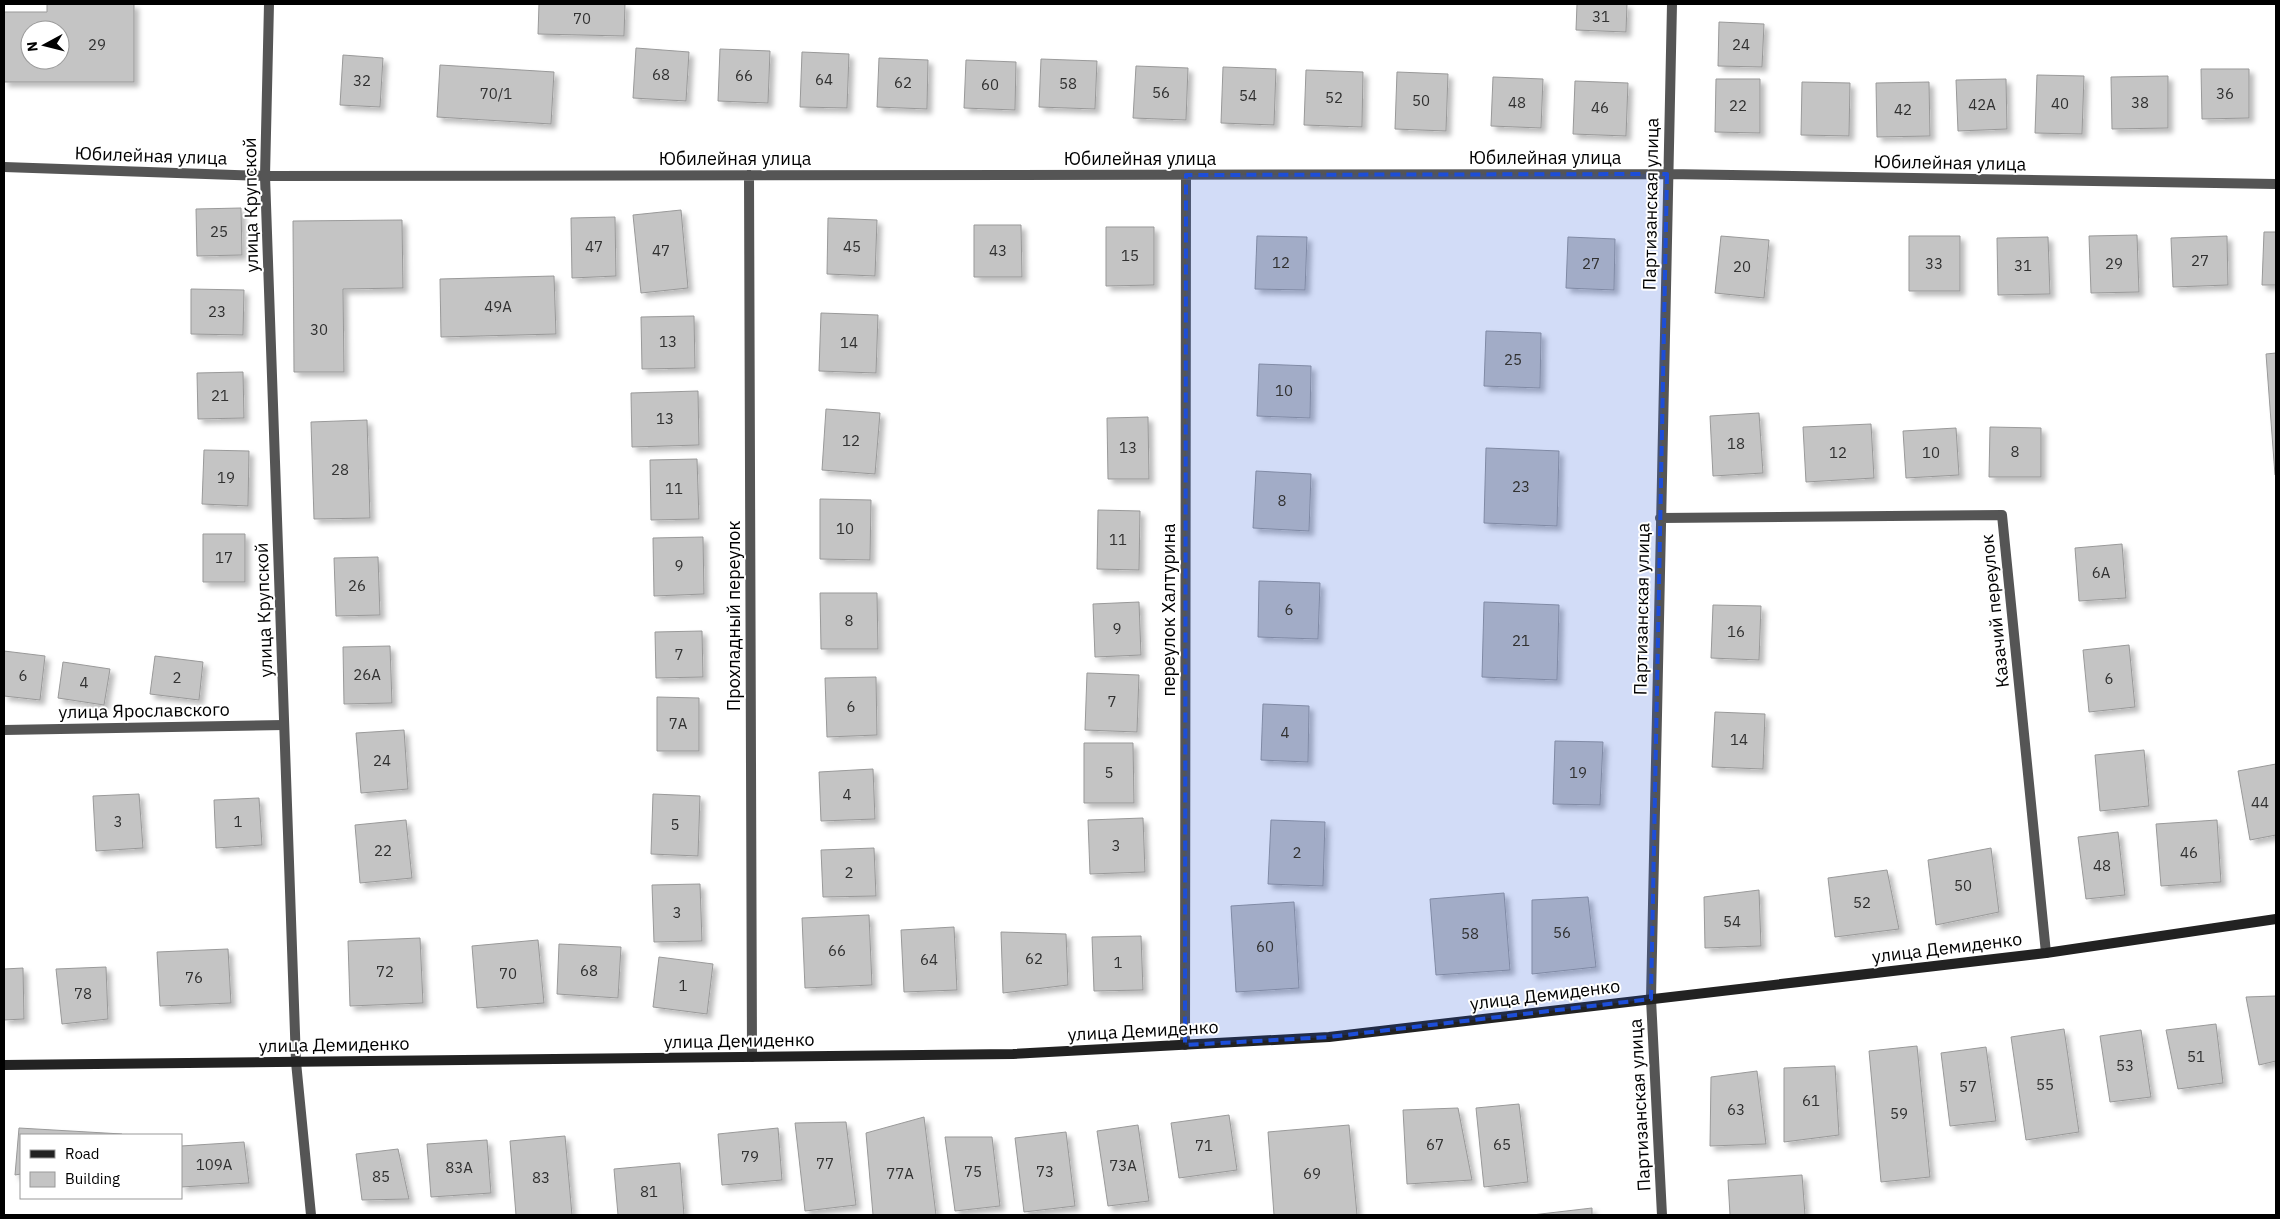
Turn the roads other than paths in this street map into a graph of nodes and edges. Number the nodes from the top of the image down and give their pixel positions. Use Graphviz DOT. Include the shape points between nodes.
graph roads {
  1 [pos="269,4"];
  2 [pos="1672,4"];
  3 [pos="4,167"];
  4 [pos="1667,174"];
  5 [pos="749,175"];
  6 [pos="1186,175"];
  7 [pos="265,176"];
  8 [pos="2276,184"];
  9 [pos="1660,518"];
  10 [pos="284,725"];
  11 [pos="4,730"];
  12 [pos="2276,919"];
  13 [pos="2046,953"];
  14 [pos="1650,1000"];
  15 [pos="1185,1045"];
  16 [pos="752,1057"];
  17 [pos="296,1062"];
  18 [pos="4,1065"];
  19 [pos="311,1215"];
  20 [pos="1662,1215"];
  1 -- 7 [label="street, улица Крупской"];
  2 -- 4 [label="street, Партизанская улица"];
  3 -- 7 [label="street, Юбилейная улица"];
  4 -- 6 [label="street, Юбилейная улица"];
  4 -- 8 [label="street, Юбилейная улица"];
  4 -- 9 [label="street, Партизанская улица"];
  5 -- 6 [label="street, Юбилейная улица"];
  5 -- 7 [label="street, Юбилейная улица"];
  5 -- 16 [label="street, Прохладный переулок"];
  6 -- 15 [label="street, переулок Халтурина"];
  7 -- 10 [label="street, улица Крупской"];
  9 -- 13 [label="street, Казачий переулок" via="2002,515"];
  9 -- 14 [label="street, Партизанская улица"];
  10 -- 11 [label="street, улица Ярославского"];
  10 -- 17 [label="street, улица Крупской"];
  12 -- 13 [label="main road, улица Демиденко"];
  13 -- 14 [label="main road, улица Демиденко"];
  14 -- 15 [label="main road, улица Демиденко" via="1329,1037"];
  14 -- 20 [label="street, Партизанская улица"];
  15 -- 16 [label="main road, улица Демиденко" via="1013,1054"];
  16 -- 17 [label="main road, улица Демиденко"];
  17 -- 18 [label="main road, улица Демиденко"];
  17 -- 19 [label="street, улица Крупской"];
}
